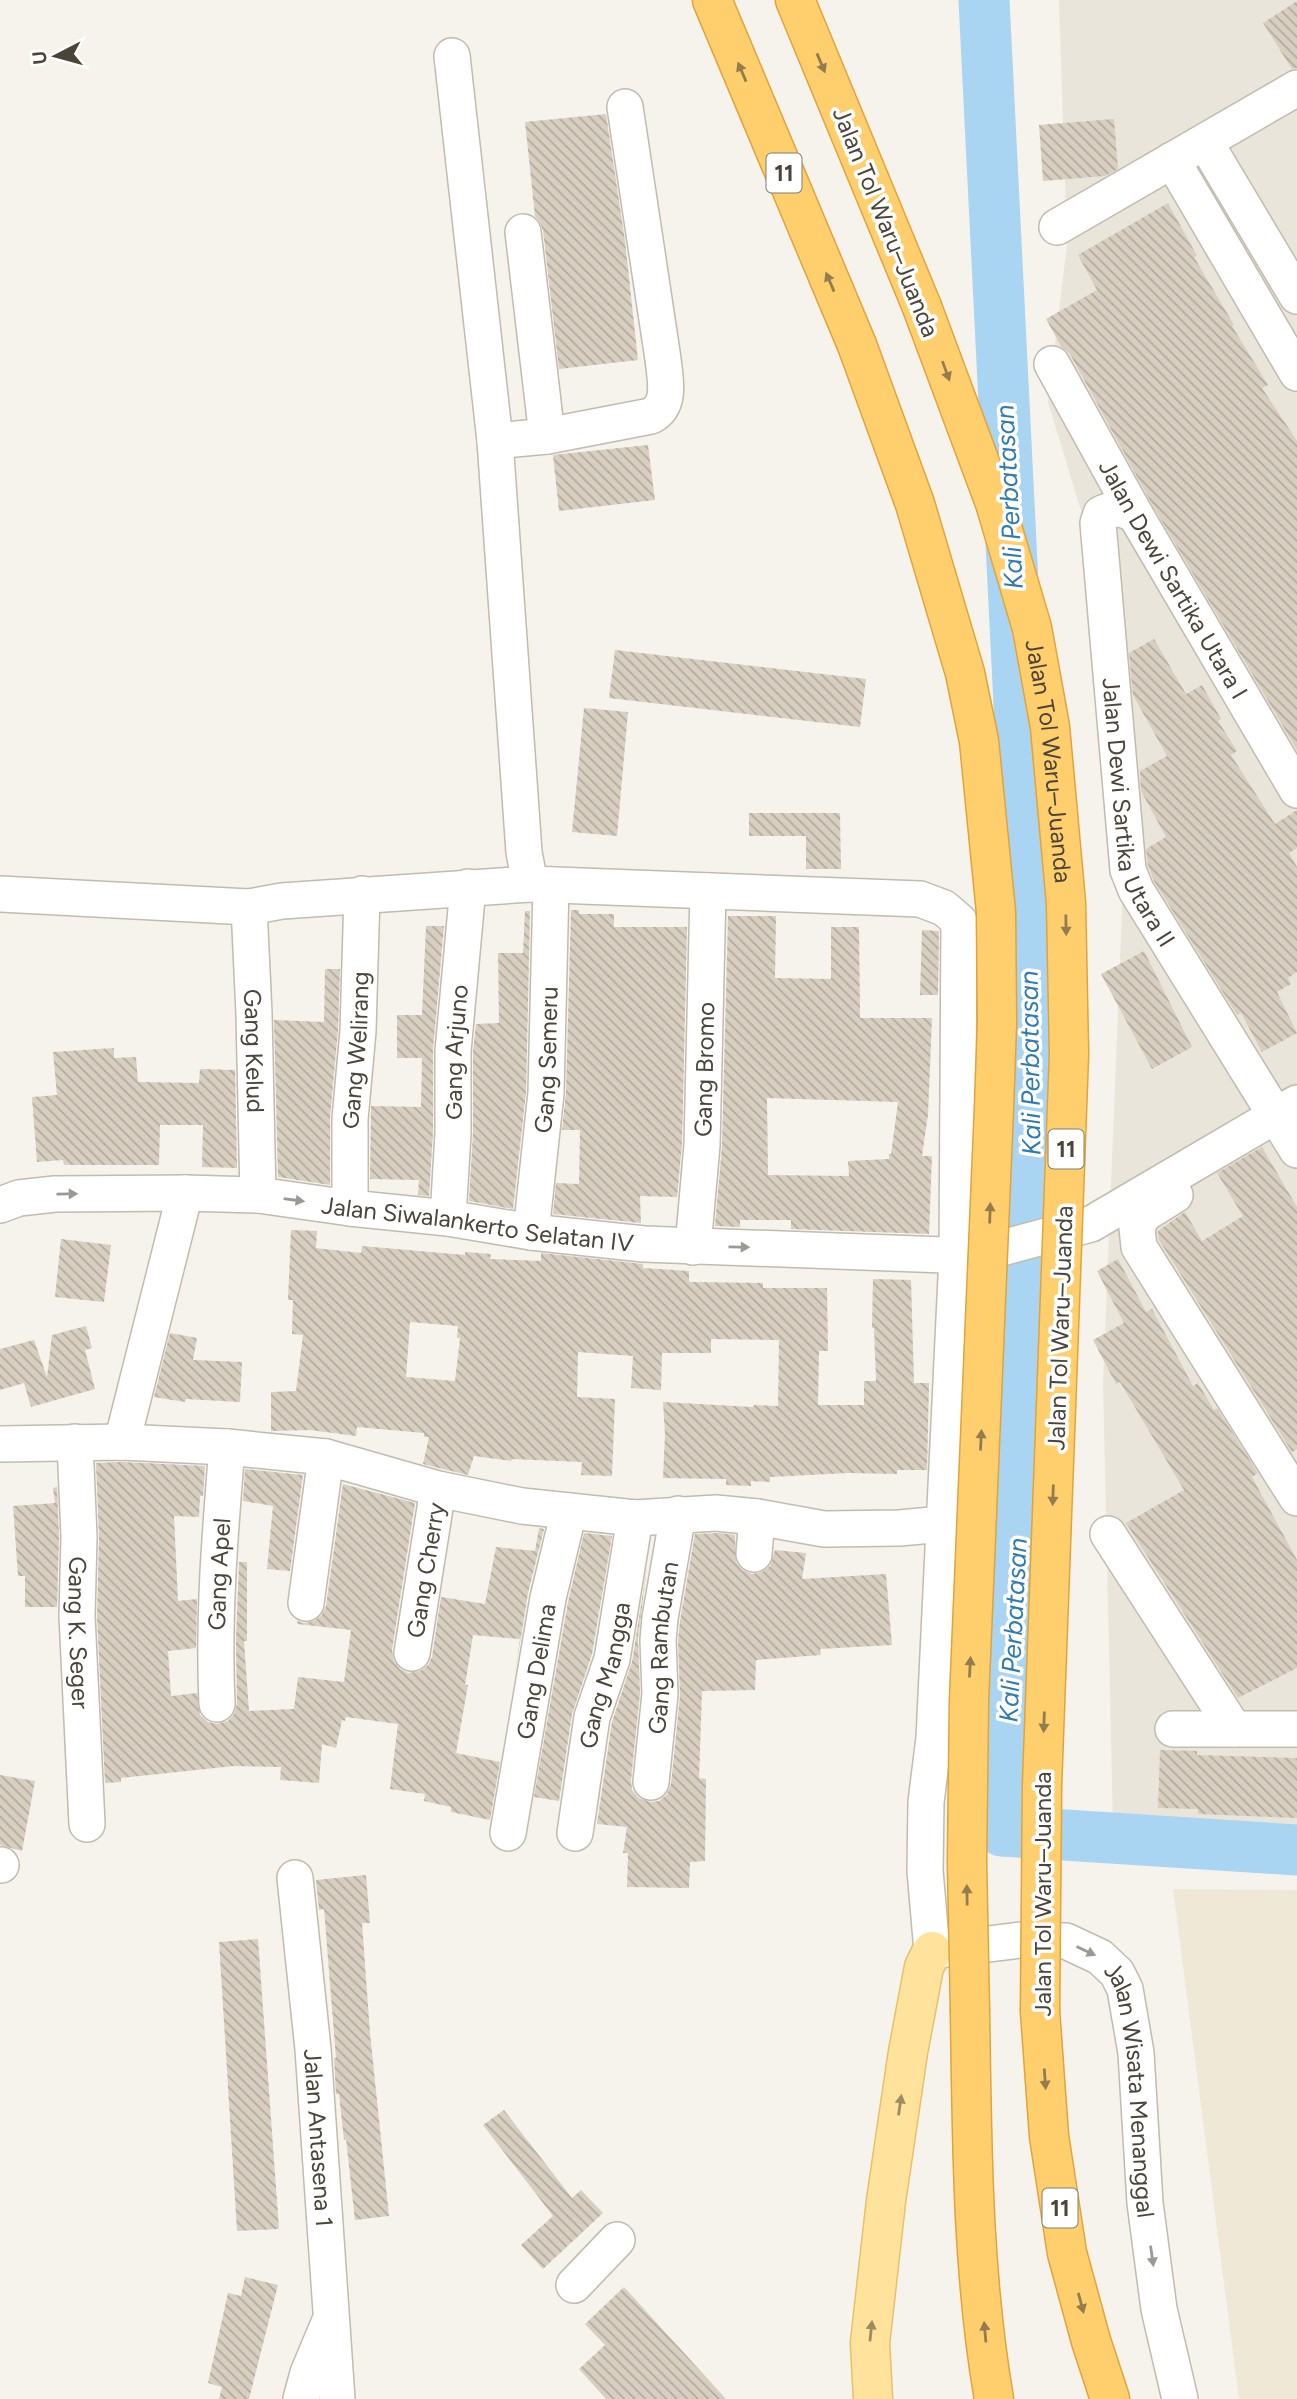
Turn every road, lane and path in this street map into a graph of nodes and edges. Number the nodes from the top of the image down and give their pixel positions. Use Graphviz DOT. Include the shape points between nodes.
graph roads {
  1 [pos="712,0"];
  2 [pos="794,0"];
  3 [pos="452,56"];
  4 [pos="1297,88"];
  5 [pos="625,107"];
  6 [pos="1205,142"];
  7 [pos="1172,160"];
  8 [pos="1250,217"];
  9 [pos="1057,227"];
  10 [pos="523,232"];
  11 [pos="1216,236"];
  12 [pos="1297,296"];
  13 [pos="1052,364"];
  14 [pos="1297,373"];
  15 [pos="547,436"];
  16 [pos="495,441"];
  17 [pos="1136,516"];
  18 [pos="1297,790"];
  19 [pos="541,885"];
  20 [pos="467,887"];
  21 [pos="708,891"];
  22 [pos="0,894"];
  23 [pos="362,894"];
  24 [pos="249,907"];
  25 [pos="1287,1109"];
  26 [pos="1297,1150"];
  27 [pos="1188,1167"];
  28 [pos="185,1193"];
  29 [pos="258,1195"];
  30 [pos="0,1205"];
  31 [pos="350,1209"];
  32 [pos="447,1218"];
  33 [pos="531,1232"];
  34 [pos="693,1247"];
  35 [pos="965,1256"];
  36 [pos="75,1442"];
  37 [pos="122,1442"];
  38 [pos="0,1444"];
  39 [pos="227,1447"];
  40 [pos="326,1458"];
  41 [pos="438,1489"];
  42 [pos="1297,1498"];
  43 [pos="569,1511"];
  44 [pos="678,1514"];
  45 [pos="757,1517"];
  46 [pos="635,1518"];
  47 [pos="943,1524"];
  48 [pos="1108,1534"];
  49 [pos="754,1554"];
  50 [pos="306,1602"];
  51 [pos="412,1653"];
  52 [pos="217,1704"];
  53 [pos="1173,1729"];
  54 [pos="1234,1729"];
  55 [pos="1297,1730"];
  56 [pos="650,1783"];
  57 [pos="87,1824"];
  58 [pos="508,1833"];
  59 [pos="575,1833"];
  60 [pos="295,1878"];
  61 [pos="932,1951"];
  62 [pos="617,2241"];
  63 [pos="574,2285"];
  64 [pos="332,2317"];
  65 [pos="1091,2341"];
  66 [pos="302,2399"];
  67 [pos="337,2399"];
  68 [pos="873,2399"];
  69 [pos="994,2399"];
  70 [pos="1111,2399"];
  71 [pos="1121,2399"];
  72 [pos="1180,2399"];
  69 -- 1 [label="highway, 11, one-way, bridge" via="976,2232 967,1862 969,1701 995,1084 996,912 979,741 965,673 915,504 857,345"];
  2 -- 65 [label="highway, Jalan Tol Waru–Juanda / 11, one-way, bridge" via="922,307 995,503 1032,628 1049,727 1066,903 1069,1054 1042,1786 1040,2011 1049,2136 1065,2240"];
  3 -- 16 [label="street, Gang Semeru"];
  4 -- 6 [label="street"];
  5 -- 15 [label="street" via="666,394 651,416"];
  6 -- 7 [label="street"];
  6 -- 8 [label="street"];
  7 -- 9 [label="street"];
  7 -- 11 [label="street"];
  8 -- 11 [label="street"];
  8 -- 12 [label="street"];
  10 -- 15 [label="street"];
  11 -- 14 [label="street"];
  13 -- 17 [label="street, Jalan Dewi Sartika Utara I"];
  15 -- 16 [label="street"];
  16 -- 19 [label="street, Gang Semeru" via="524,852"];
  17 -- 18 [label="street, Jalan Dewi Sartika Utara I"];
  17 -- 25 [label="street, Jalan Dewi Sartika Utara II" via="1120,508 1110,509 1101,514 1098,523 1128,870 1136,890"];
  19 -- 20 [label="street"];
  19 -- 21 [label="street"];
  19 -- 33 [label="street, Gang Semeru" via="546,1093"];
  20 -- 23 [label="street"];
  20 -- 32 [label="street, Gang Arjuno" via="453,1051"];
  21 -- 34 [label="street, Gang Bromo" via="702,1145"];
  21 -- 35 [label="street" via="920,899 944,908 959,921"];
  22 -- 24 [label="street"];
  23 -- 24 [label="street"];
  23 -- 31 [label="street, Gang Welirang"];
  24 -- 29 [label="street, Gang Kelud"];
  25 -- 26 [label="street"];
  25 -- 27 [label="street, Jalan Siwalankerto Selatan IV"];
  27 -- 35 [label="street, Jalan Siwalankerto Selatan IV, bridge" via="1091,1224"];
  27 -- 42 [label="street" via="1175,1195 1143,1215 1136,1228 1139,1247"];
  28 -- 29 [label="street, Jalan Siwalankerto Selatan IV"];
  30 -- 28 [label="street, Jalan Siwalankerto Selatan IV, one-way" via="55,1194"];
  28 -- 37 [label="street"];
  29 -- 31 [label="street, Jalan Siwalankerto Selatan IV, one-way"];
  31 -- 32 [label="street, Jalan Siwalankerto Selatan IV"];
  32 -- 33 [label="street, Jalan Siwalankerto Selatan IV"];
  33 -- 34 [label="street, Jalan Siwalankerto Selatan IV"];
  34 -- 35 [label="street, Jalan Siwalankerto Selatan IV, one-way"];
  35 -- 47 [label="street"];
  36 -- 37 [label="street"];
  36 -- 38 [label="street"];
  36 -- 57 [label="street, Gang K. Seger"];
  37 -- 39 [label="street"];
  39 -- 40 [label="street"];
  39 -- 52 [label="street, Gang Apel" via="218,1569"];
  40 -- 41 [label="street"];
  40 -- 50 [label="street"];
  41 -- 43 [label="street"];
  41 -- 51 [label="street, Gang Cherry"];
  43 -- 46 [label="street"];
  43 -- 58 [label="street, Gang Delima" via="548,1598"];
  44 -- 45 [label="street"];
  44 -- 46 [label="street"];
  44 -- 56 [label="street, Gang Rambutan" via="660,1618 660,1694"];
  45 -- 47 [label="street" via="824,1529"];
  45 -- 49 [label="street"];
  46 -- 59 [label="street, Gang Mangga" via="612,1659 592,1717"];
  47 -- 61 [label="street" via="934,1738 926,1802 925,1871"];
  48 -- 54 [label="street"];
  53 -- 54 [label="street"];
  54 -- 55 [label="street"];
  60 -- 64 [label="street, Jalan Antasena 1" via="313,2049"];
  68 -- 61 [label="main road, one-way" via="870,2343 886,2201 910,2040 924,1967"];
  61 -- 72 [label="street, Jalan Wisata Menanggal, one-way" via="1020,1940 1066,1941 1100,1957 1117,1973 1127,1999 1136,2053 1145,2203 1159,2309"];
  62 -- 63 [label="street"];
  64 -- 66 [label="street"];
  64 -- 67 [label="street, Jalan Antasena 1"];
  65 -- 70 [label="highway, Jalan Tol Waru–Juanda / 11"];
  65 -- 71 [label="highway"];
}
